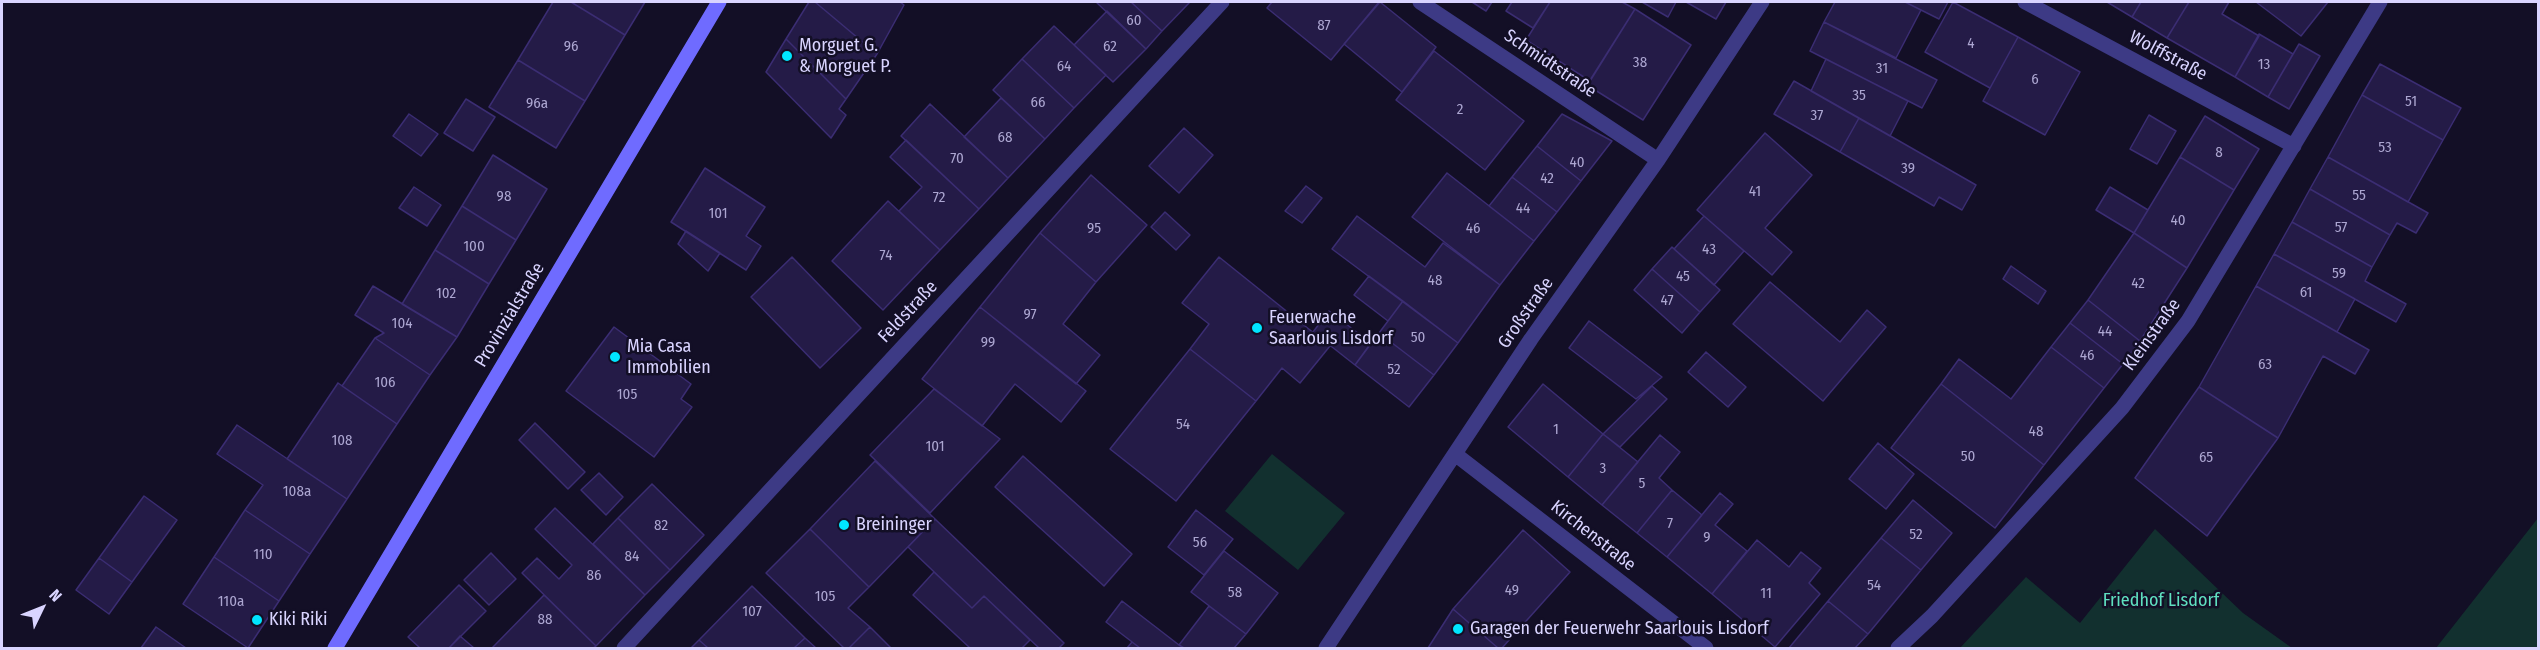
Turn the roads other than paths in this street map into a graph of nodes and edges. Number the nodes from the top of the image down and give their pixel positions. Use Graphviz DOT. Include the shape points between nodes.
graph roads {
  1 [pos="719,2"];
  2 [pos="1222,2"];
  3 [pos="1420,2"];
  4 [pos="1761,2"];
  5 [pos="2025,2"];
  6 [pos="2380,2"];
  7 [pos="2294,146"];
  8 [pos="1658,160"];
  9 [pos="1455,454"];
  10 [pos="335,648"];
  11 [pos="624,648"];
  12 [pos="1326,648"];
  13 [pos="1706,648"];
  14 [pos="1898,648"];
  1 -- 10 [label="main road, Provinzialstraße"];
  2 -- 11 [label="street, Feldstraße"];
  3 -- 8 [label="street, Schmidtstraße"];
  4 -- 8 [label="street, Großstraße"];
  5 -- 7 [label="street, Wolffstraße"];
  6 -- 7 [label="street, Kleinstraße"];
  7 -- 14 [label="street, Kleinstraße" via="2188,321 2122,408 1932,616"];
  8 -- 9 [label="street, Großstraße"];
  9 -- 12 [label="street, Großstraße"];
  9 -- 13 [label="street, Kirchenstraße"];
}
